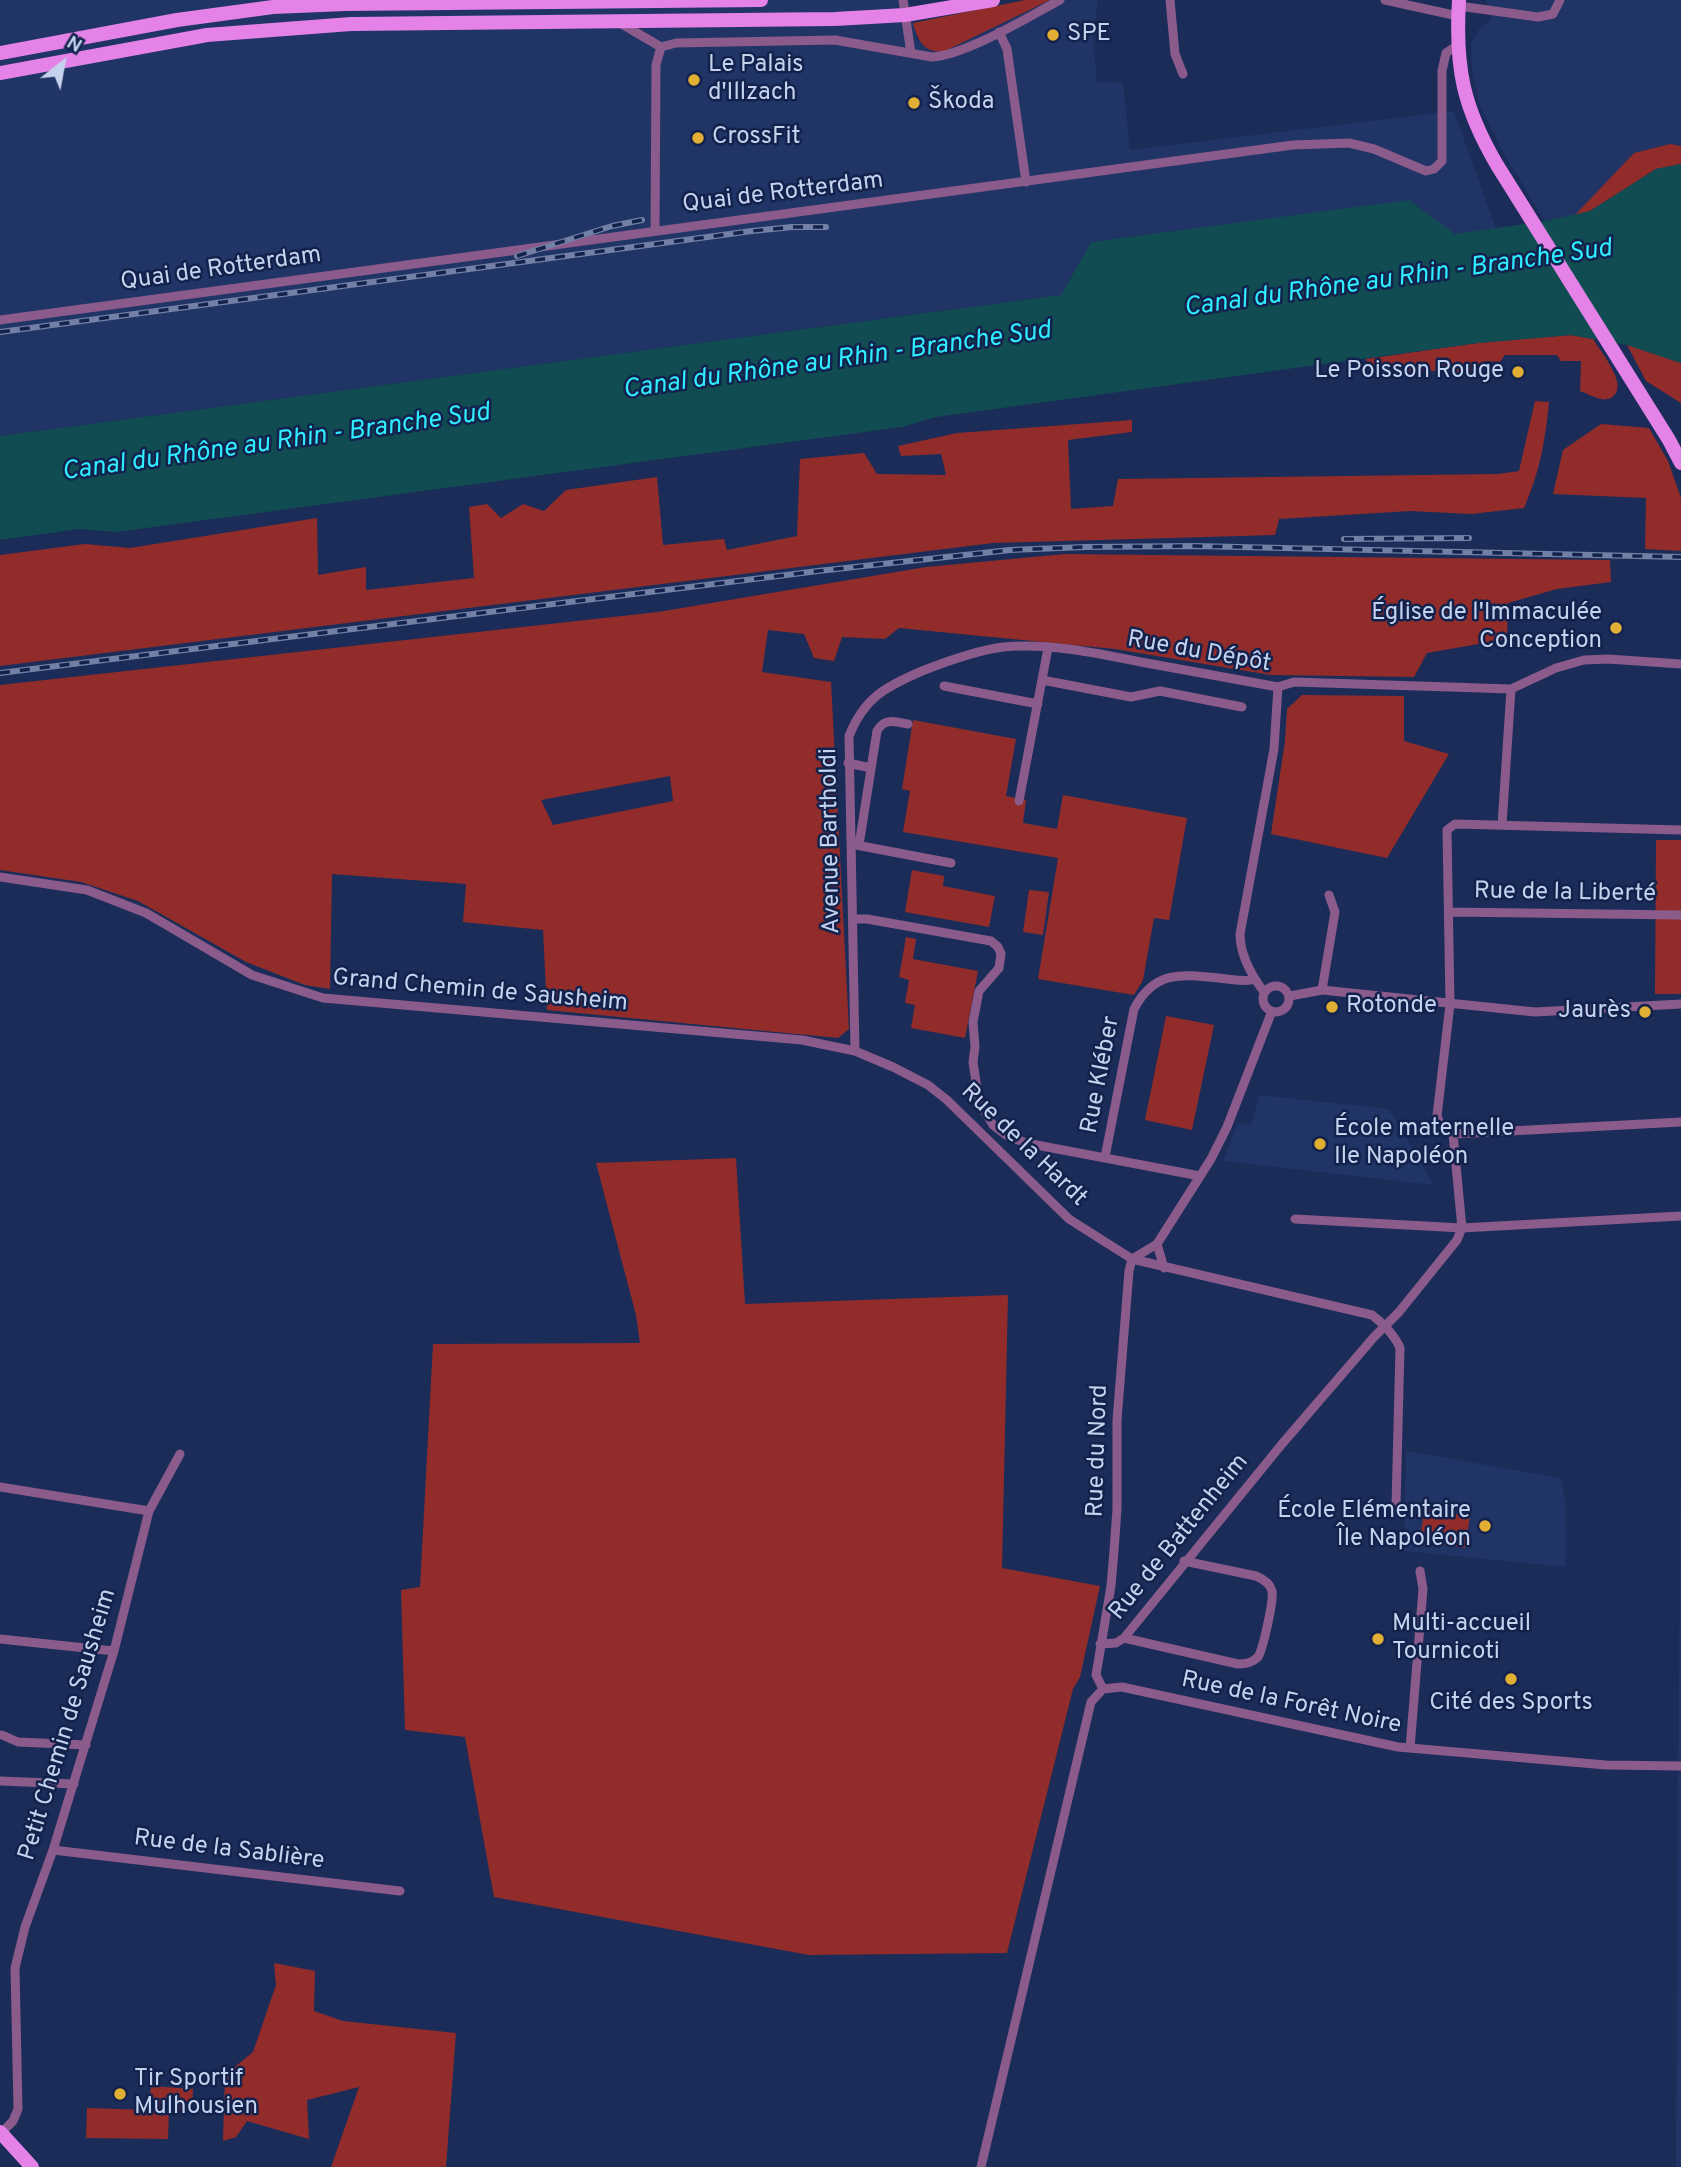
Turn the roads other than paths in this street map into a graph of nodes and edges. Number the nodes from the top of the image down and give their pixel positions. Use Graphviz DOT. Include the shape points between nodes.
graph roads {
  1 [pos="761,0"];
  2 [pos="903,0"];
  3 [pos="993,0"];
  4 [pos="1060,0"];
  5 [pos="1170,0"];
  6 [pos="1385,0"];
  7 [pos="1560,0"];
  8 [pos="1459,7"];
  9 [pos="905,15"];
  10 [pos="617,22"];
  11 [pos="999,32"];
  12 [pos="1458,45"];
  13 [pos="660,47"];
  14 [pos="0,53"];
  15 [pos="911,53"];
  16 [pos="0,73"];
  17 [pos="1183,74"];
  18 [pos="1026,182"];
  19 [pos="654,230"];
  20 [pos="0,320"];
  21 [pos="1681,463"];
  22 [pos="1048,648"];
  23 [pos="1681,664"];
  24 [pos="1042,680"];
  25 [pos="944,686"];
  26 [pos="1278,687"];
  27 [pos="1511,689"];
  28 [pos="1038,704"];
  29 [pos="1242,707"];
  30 [pos="908,724"];
  31 [pos="848,763"];
  32 [pos="871,768"];
  33 [pos="1019,801"];
  34 [pos="1502,825"];
  35 [pos="1681,830"];
  36 [pos="855,845"];
  37 [pos="951,863"];
  38 [pos="0,877"];
  39 [pos="1329,895"];
  40 [pos="1449,912"];
  41 [pos="1681,915"];
  42 [pos="853,919"];
  43 [pos="1255,979"];
  44 [pos="1322,990"];
  45 [pos="1265,992"];
  46 [pos="1290,996"];
  47 [pos="1450,1004"];
  48 [pos="1681,1004"];
  49 [pos="1272,1011"];
  50 [pos="855,1051"];
  51 [pos="1681,1122"];
  52 [pos="1453,1134"];
  53 [pos="1105,1157"];
  54 [pos="1200,1177"];
  55 [pos="1681,1216"];
  56 [pos="1295,1219"];
  57 [pos="1462,1228"];
  58 [pos="1157,1244"];
  59 [pos="1132,1259"];
  60 [pos="1164,1268"];
  61 [pos="1385,1327"];
  62 [pos="180,1454"];
  63 [pos="0,1487"];
  64 [pos="1396,1505"];
  65 [pos="149,1511"];
  66 [pos="1184,1561"];
  67 [pos="1420,1571"];
  68 [pos="1124,1638"];
  69 [pos="0,1639"];
  70 [pos="1100,1644"];
  71 [pos="114,1651"];
  72 [pos="1103,1689"];
  73 [pos="2,1735"];
  74 [pos="86,1745"];
  75 [pos="1410,1748"];
  76 [pos="1681,1766"];
  77 [pos="0,1781"];
  78 [pos="74,1784"];
  79 [pos="53,1850"];
  80 [pos="400,1891"];
  81 [pos="0,2132"];
  82 [pos="32,2167"];
  83 [pos="981,2167"];
  1 -- 14 [label="main road" via="273,7"];
  2 -- 9 [label="street"];
  3 -- 9 [label="main road"];
  4 -- 11 [label="street"];
  5 -- 17 [label="street" via="1175,54"];
  6 -- 8 [label="street"];
  7 -- 8 [label="street" via="1553,14 1538,17"];
  8 -- 12 [label="main road"];
  9 -- 10 [label="main road"];
  9 -- 15 [label="street"];
  10 -- 13 [label="street"];
  10 -- 16 [label="main road" via="299,27 206,35"];
  11 -- 15 [label="street" via="945,57"];
  11 -- 18 [label="street" via="1007,49"];
  12 -- 18 [label="street, Quai de Rotterdam" via="1446,53 1442,71 1442,161 1434,169 1426,171 1363,146 1329,142"];
  12 -- 21 [label="main road" via="1464,91 1475,126"];
  13 -- 15 [label="street" via="835,40"];
  13 -- 19 [label="street"];
  18 -- 19 [label="street, Quai de Rotterdam"];
  19 -- 20 [label="street, Quai de Rotterdam"];
  22 -- 24 [label="street"];
  22 -- 26 [label="street, Rue du Dépôt" via="1099,653"];
  22 -- 31 [label="street, Avenue Bartholdi" via="1000,648 899,681 858,714 849,736"];
  23 -- 27 [label="street" via="1584,660"];
  24 -- 28 [label="street"];
  24 -- 29 [label="street" via="1131,696 1160,691"];
  25 -- 28 [label="street"];
  26 -- 27 [label="street, Rue du Dépôt" via="1293,682"];
  26 -- 43 [label="street" via="1274,748 1240,934"];
  27 -- 34 [label="street"];
  28 -- 33 [label="street"];
  30 -- 32 [label="street" via="888,720 881,724"];
  31 -- 32 [label="street"];
  31 -- 36 [label="street, Avenue Bartholdi"];
  32 -- 36 [label="street"];
  34 -- 35 [label="street"];
  34 -- 40 [label="street" via="1455,824 1447,830"];
  36 -- 37 [label="street"];
  36 -- 42 [label="street, Avenue Bartholdi"];
  38 -- 50 [label="street, Grand Chemin de Sausheim" via="88,890 146,913 252,975 323,998 802,1040"];
  39 -- 44 [label="street" via="1335,912"];
  40 -- 41 [label="street, Rue de la Liberté"];
  40 -- 47 [label="street"];
  42 -- 50 [label="street, Avenue Bartholdi"];
  42 -- 53 [label="street" via="991,941 998,947 999,968 979,991 973,1022 973,1062 982,1109 993,1125 1026,1143"];
  43 -- 45 [label="street"];
  43 -- 53 [label="street, Rue Kléber" via="1175,976 1143,994 1134,1009"];
  44 -- 46 [label="street"];
  44 -- 47 [label="street"];
  45 -- 46 [label="street" via="1278,985"];
  45 -- 49 [label="street" via="1264,1002"];
  46 -- 49 [label="street" via="1285,1009"];
  47 -- 48 [label="street" via="1535,1012"];
  47 -- 52 [label="street" via="1437,1116 1441,1127"];
  49 -- 54 [label="street" via="1227,1127"];
  50 -- 59 [label="street, Rue de la Hardt" via="939,1093 1069,1219"];
  51 -- 52 [label="street"];
  52 -- 57 [label="street"];
  53 -- 54 [label="street"];
  54 -- 58 [label="street"];
  55 -- 57 [label="street"];
  56 -- 57 [label="street"];
  57 -- 61 [label="street, Rue de Battenheim"];
  58 -- 59 [label="street"];
  58 -- 60 [label="street"];
  59 -- 60 [label="street, Rue de la Hardt"];
  59 -- 70 [label="street, Rue du Nord" via="1118,1402 1114,1550"];
  60 -- 61 [label="street, Rue de la Hardt" via="1372,1315"];
  61 -- 64 [label="street" via="1400,1349"];
  61 -- 66 [label="street, Rue de Battenheim"];
  62 -- 65 [label="street, Petit Chemin de Sausheim"];
  63 -- 65 [label="street"];
  65 -- 71 [label="street, Petit Chemin de Sausheim"];
  66 -- 68 [label="street, Rue de Battenheim"];
  66 -- 68 [label="street" via="1266,1581 1272,1596 1259,1654 1250,1663 1238,1664"];
  67 -- 75 [label="street" via="1423,1589"];
  68 -- 70 [label="street, Rue de Battenheim"];
  69 -- 71 [label="street"];
  70 -- 72 [label="street, Rue de Battenheim" via="1096,1675"];
  71 -- 74 [label="street, Petit Chemin de Sausheim"];
  72 -- 75 [label="street, Rue de la Forêt Noire" via="1122,1687"];
  72 -- 83 [label="street" via="1091,1702"];
  73 -- 74 [label="street" via="18,1742"];
  74 -- 78 [label="street, Petit Chemin de Sausheim"];
  75 -- 76 [label="street, Rue de la Forêt Noire" via="1606,1765"];
  77 -- 78 [label="street"];
  78 -- 79 [label="street, Petit Chemin de Sausheim"];
  79 -- 80 [label="street, Rue de la Sablière"];
  79 -- 81 [label="street, Petit Chemin de Sausheim" via="18,1947 18,2109"];
  81 -- 82 [label="main road"];
}
